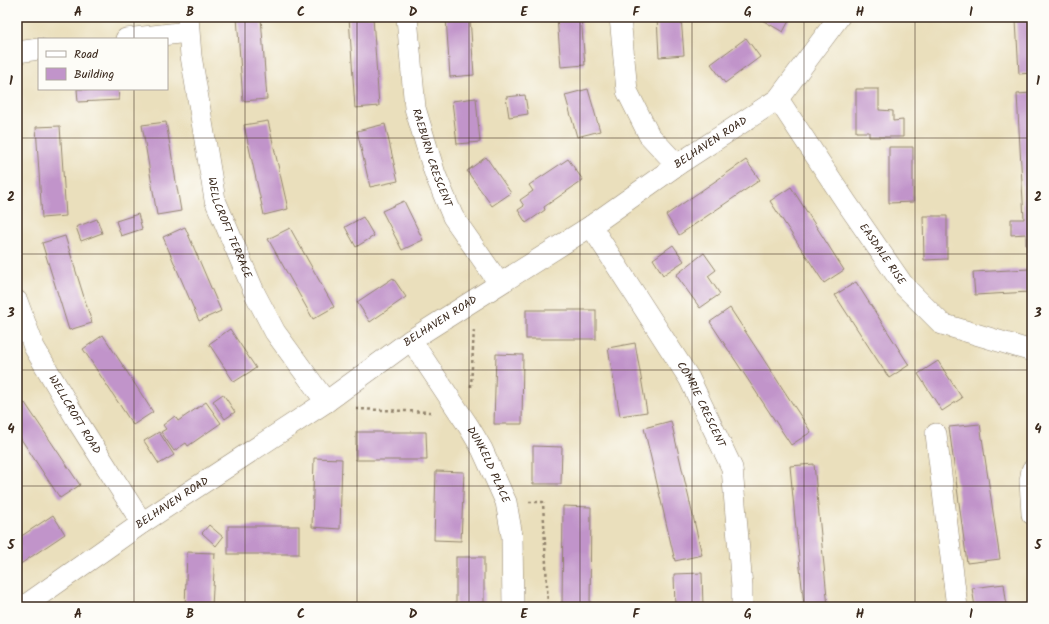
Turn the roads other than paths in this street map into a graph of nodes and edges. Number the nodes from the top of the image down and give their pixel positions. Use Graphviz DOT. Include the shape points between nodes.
graph roads {
  1 [pos="407,17"];
  2 [pos="620,17"];
  3 [pos="839,17"];
  4 [pos="188,24"];
  5 [pos="130,38"];
  6 [pos="38,49"];
  7 [pos="17,52"];
  8 [pos="778,99"];
  9 [pos="677,165"];
  10 [pos="591,226"];
  11 [pos="499,283"];
  12 [pos="17,301"];
  13 [pos="411,340"];
  14 [pos="1032,352"];
  15 [pos="322,404"];
  16 [pos="936,434"];
  17 [pos="1032,470"];
  18 [pos="1032,514"];
  19 [pos="142,523"];
  20 [pos="23,607"];
  21 [pos="513,607"];
  22 [pos="742,607"];
  23 [pos="957,607"];
  1 -- 11 [label="street, RAEBURN CRESCENT" via="415,108 435,174 453,216"];
  2 -- 9 [label="street" via="627,91 649,135"];
  3 -- 8 [label="street, BELHAVEN ROAD"];
  4 -- 5 [label="street, WELLCROFT TERRACE"];
  4 -- 15 [label="street, WELLCROFT TERRACE" via="190,56 215,200 255,294 275,332"];
  6 -- 7 [label="street"];
  8 -- 9 [label="street, BELHAVEN ROAD"];
  8 -- 14 [label="street, EASDALE RISE" via="904,286 942,324"];
  9 -- 10 [label="street, BELHAVEN ROAD"];
  10 -- 11 [label="street, BELHAVEN ROAD"];
  10 -- 22 [label="street, COMRIE CRESCENT" via="689,378 732,468"];
  11 -- 13 [label="street, BELHAVEN ROAD"];
  12 -- 19 [label="street, WELLCROFT ROAD" via="34,347"];
  13 -- 15 [label="street, BELHAVEN ROAD"];
  13 -- 21 [label="street, DUNKELD PLACE" via="482,449 506,502 512,536"];
  15 -- 19 [label="street, BELHAVEN ROAD"];
  16 -- 23 [label="street"];
  17 -- 18 [label="street"];
  19 -- 20 [label="street, BELHAVEN ROAD"];
}
